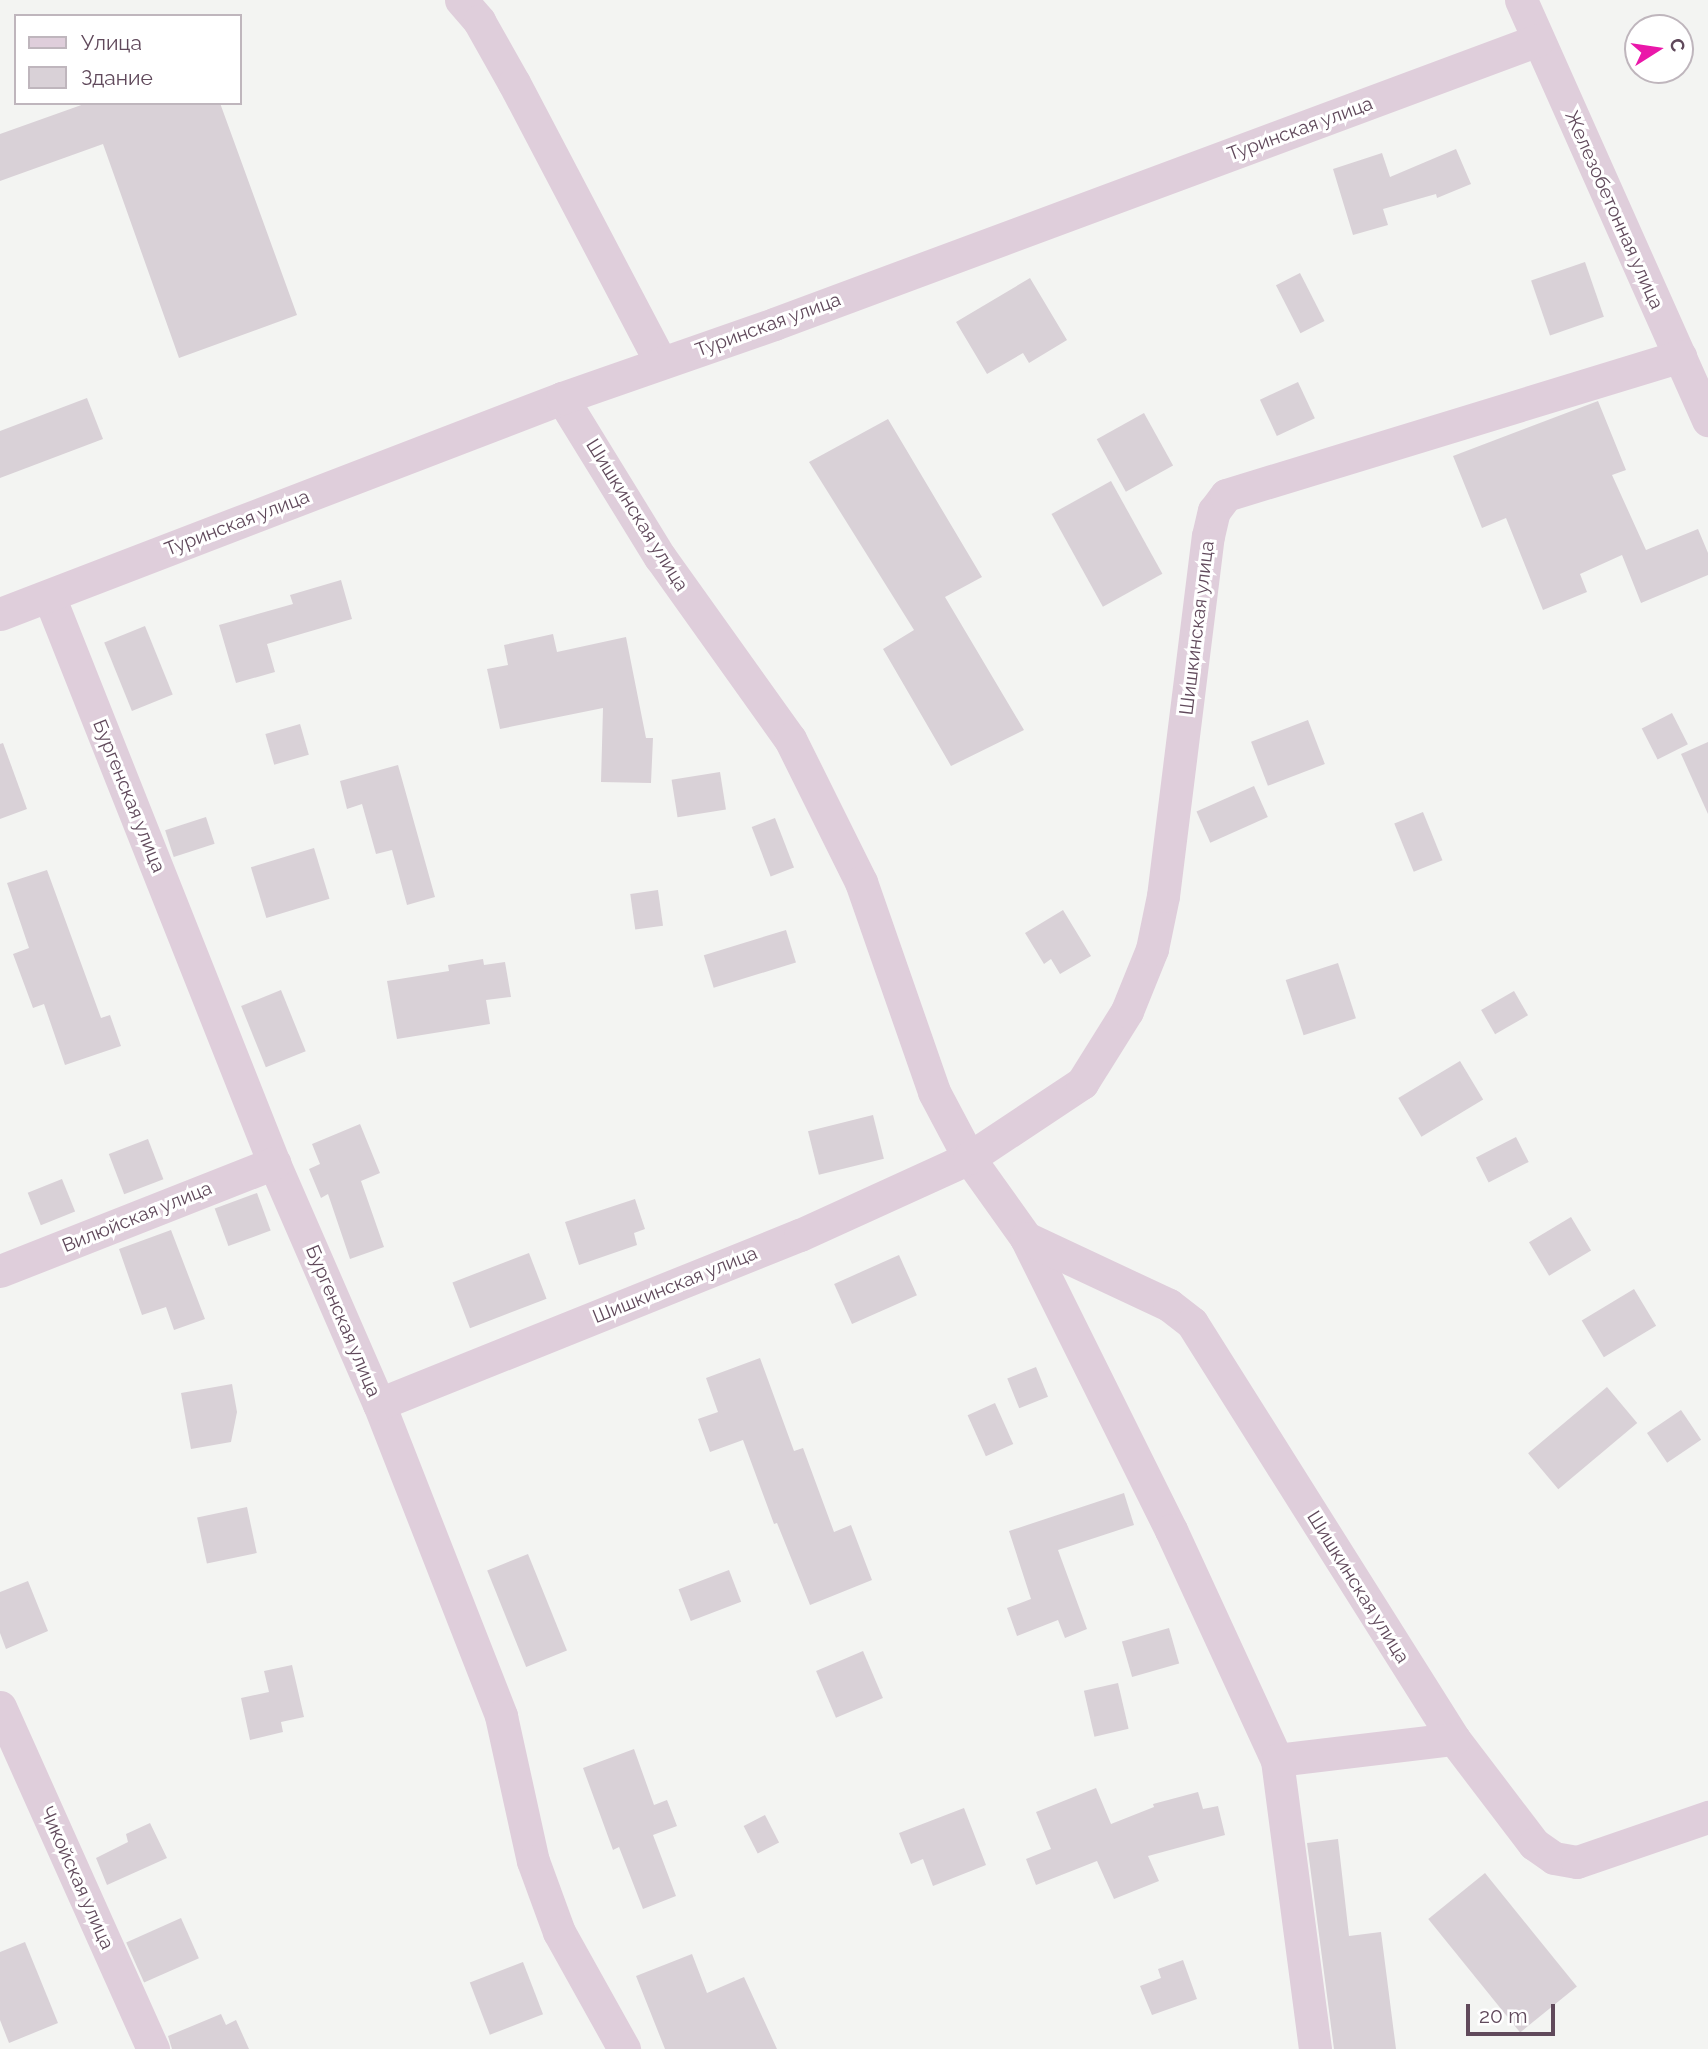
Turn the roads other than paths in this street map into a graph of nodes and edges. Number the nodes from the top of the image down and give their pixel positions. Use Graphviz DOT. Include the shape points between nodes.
graph roads {
  1 [pos="461,0"];
  2 [pos="1521,0"];
  3 [pos="1538,40"];
  4 [pos="1680,356"];
  5 [pos="661,363"];
  6 [pos="562,398"];
  7 [pos="1708,420"];
  8 [pos="49,596"];
  9 [pos="0,614"];
  10 [pos="969,1158"];
  11 [pos="274,1163"];
  12 [pos="1026,1238"];
  13 [pos="0,1271"];
  14 [pos="379,1404"];
  15 [pos="0,1707"];
  16 [pos="1454,1739"];
  17 [pos="1277,1760"];
  18 [pos="1708,1817"];
  19 [pos="153,2049"];
  20 [pos="624,2049"];
  21 [pos="1315,2049"];
  1 -- 5 [label="street" via="479,21 514,83"];
  2 -- 3 [label="street, Железобетонная улица"];
  3 -- 4 [label="street, Железобетонная улица"];
  3 -- 5 [label="street, Туринская улица"];
  4 -- 7 [label="street, Железобетонная улица"];
  4 -- 10 [label="street, Шишкинская улица" via="1226,495 1214,511 1208,536 1163,896 1152,949 1127,1011 1083,1083"];
  5 -- 6 [label="street, Туринская улица"];
  6 -- 8 [label="street, Туринская улица"];
  6 -- 10 [label="street, Шишкинская улица" via="660,557 790,739 861,882 934,1092"];
  8 -- 9 [label="street, Туринская улица"];
  8 -- 11 [label="street, Бургенская улица"];
  10 -- 12 [label="street, Шишкинская улица"];
  10 -- 14 [label="street, Шишкинская улица" via="800,1234"];
  11 -- 13 [label="street, Вилюйская улица"];
  11 -- 14 [label="street, Бургенская улица"];
  12 -- 16 [label="street, Шишкинская улица" via="1169,1305 1192,1323"];
  12 -- 17 [label="street, Шишкинская улица" via="1171,1530"];
  14 -- 20 [label="street, Бургенская улица" via="500,1716 533,1861 559,1932"];
  15 -- 19 [label="street, Чикойская улица"];
  16 -- 17 [label="street"];
  16 -- 18 [label="street, Шишкинская улица" via="1534,1844 1554,1858 1577,1862"];
  17 -- 21 [label="street, Шишкинская улица"];
}
